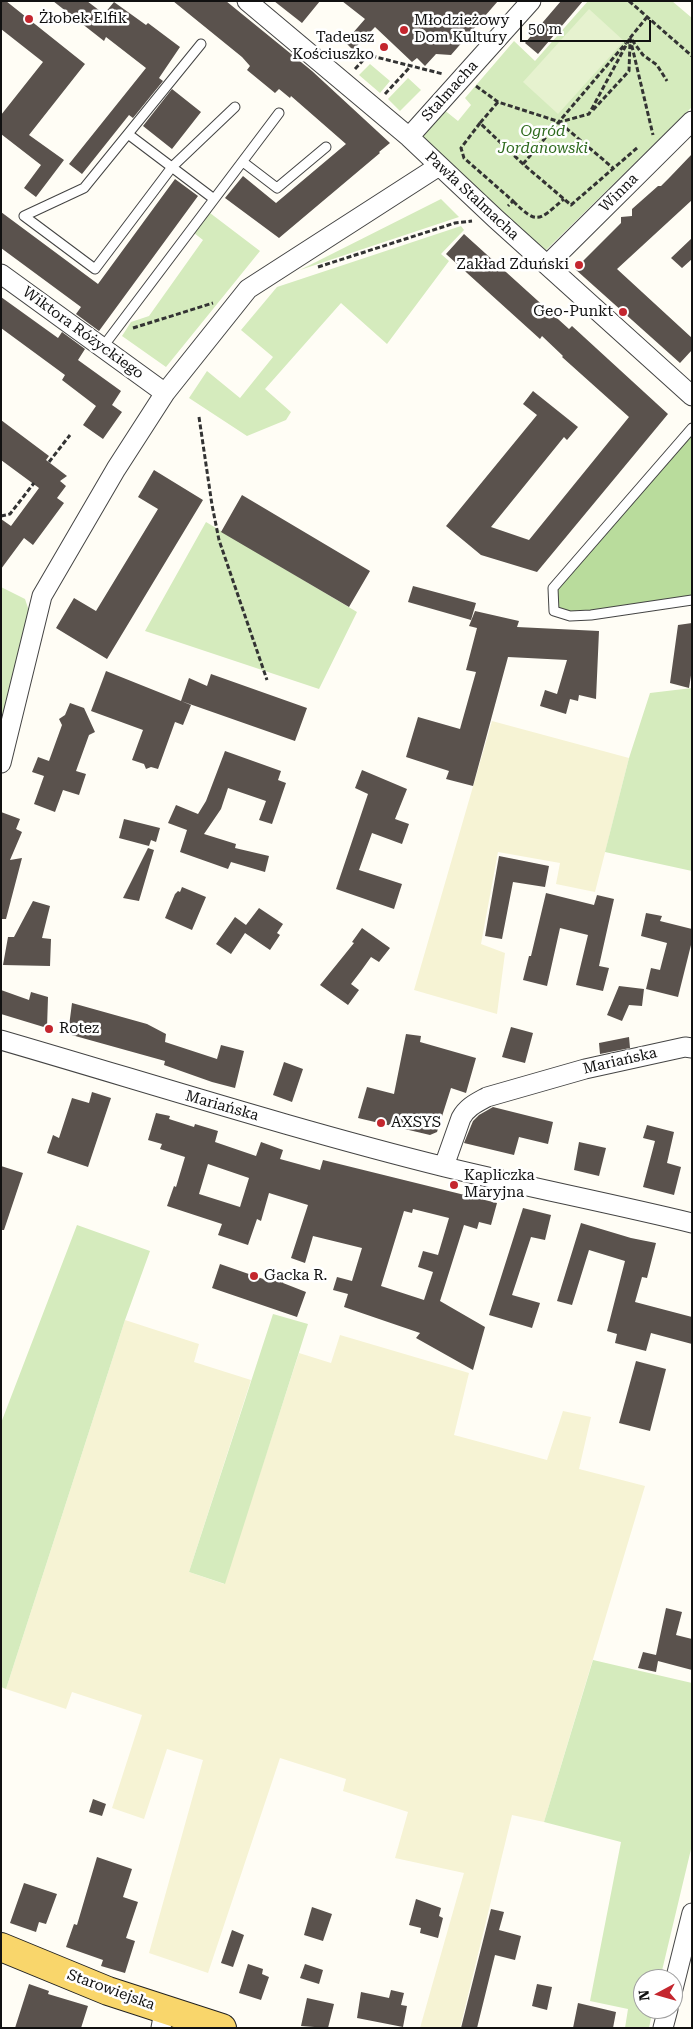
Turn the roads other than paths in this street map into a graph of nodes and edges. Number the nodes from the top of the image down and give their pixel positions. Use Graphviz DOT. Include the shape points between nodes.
graph roads {
  1 [pos="247,1"];
  2 [pos="531,1"];
  3 [pos="201,44"];
  4 [pos="235,107"];
  5 [pos="279,113"];
  6 [pos="692,120"];
  7 [pos="128,134"];
  8 [pos="409,137"];
  9 [pos="326,147"];
  10 [pos="243,162"];
  11 [pos="439,166"];
  12 [pos="172,167"];
  13 [pos="214,199"];
  14 [pos="547,265"];
  15 [pos="1,274"];
  16 [pos="102,348"];
  17 [pos="165,393"];
  18 [pos="692,396"];
  19 [pos="692,428"];
  20 [pos="692,600"];
  21 [pos="1,763"];
  22 [pos="3,1045"];
  23 [pos="692,1048"];
  24 [pos="444,1166"];
  25 [pos="692,1223"];
  26 [pos="692,1914"];
  27 [pos="1,1947"];
  28 [pos="678,1969"];
  29 [pos="222,2028"];
  1 -- 8 [label="street, Pawła Stalmacha"];
  2 -- 8 [label="street, Stalmacha"];
  3 -- 7 [label="lane"];
  4 -- 12 [label="lane"];
  5 -- 10 [label="lane"];
  6 -- 14 [label="street, Winna"];
  7 -- 12 [label="lane"];
  7 -- 12 [label="lane" via="84,188 24,216 95,269"];
  8 -- 11 [label="street, Pawła Stalmacha"];
  9 -- 10 [label="lane" via="277,188"];
  10 -- 13 [label="lane"];
  11 -- 14 [label="street, Pawła Stalmacha"];
  11 -- 17 [label="street" via="248,289"];
  12 -- 13 [label="lane"];
  13 -- 16 [label="lane"];
  14 -- 18 [label="street, Pawła Stalmacha"];
  15 -- 16 [label="street, Wiktora Różyckiego"];
  16 -- 17 [label="street, Wiktora Różyckiego"];
  17 -- 21 [label="street" via="116,469 42,596"];
  19 -- 20 [label="lane" via="552,588 554,611 570,616"];
  22 -- 24 [label="street, Mariańska" via="85,1064 226,1107"];
  23 -- 24 [label="street, Mariańska" via="585,1068 487,1097 465,1111"];
  24 -- 25 [label="street, Mariańska"];
  26 -- 28 [label="street"];
  27 -- 29 [label="main road, Starowiejska" via="126,1997"];
}
